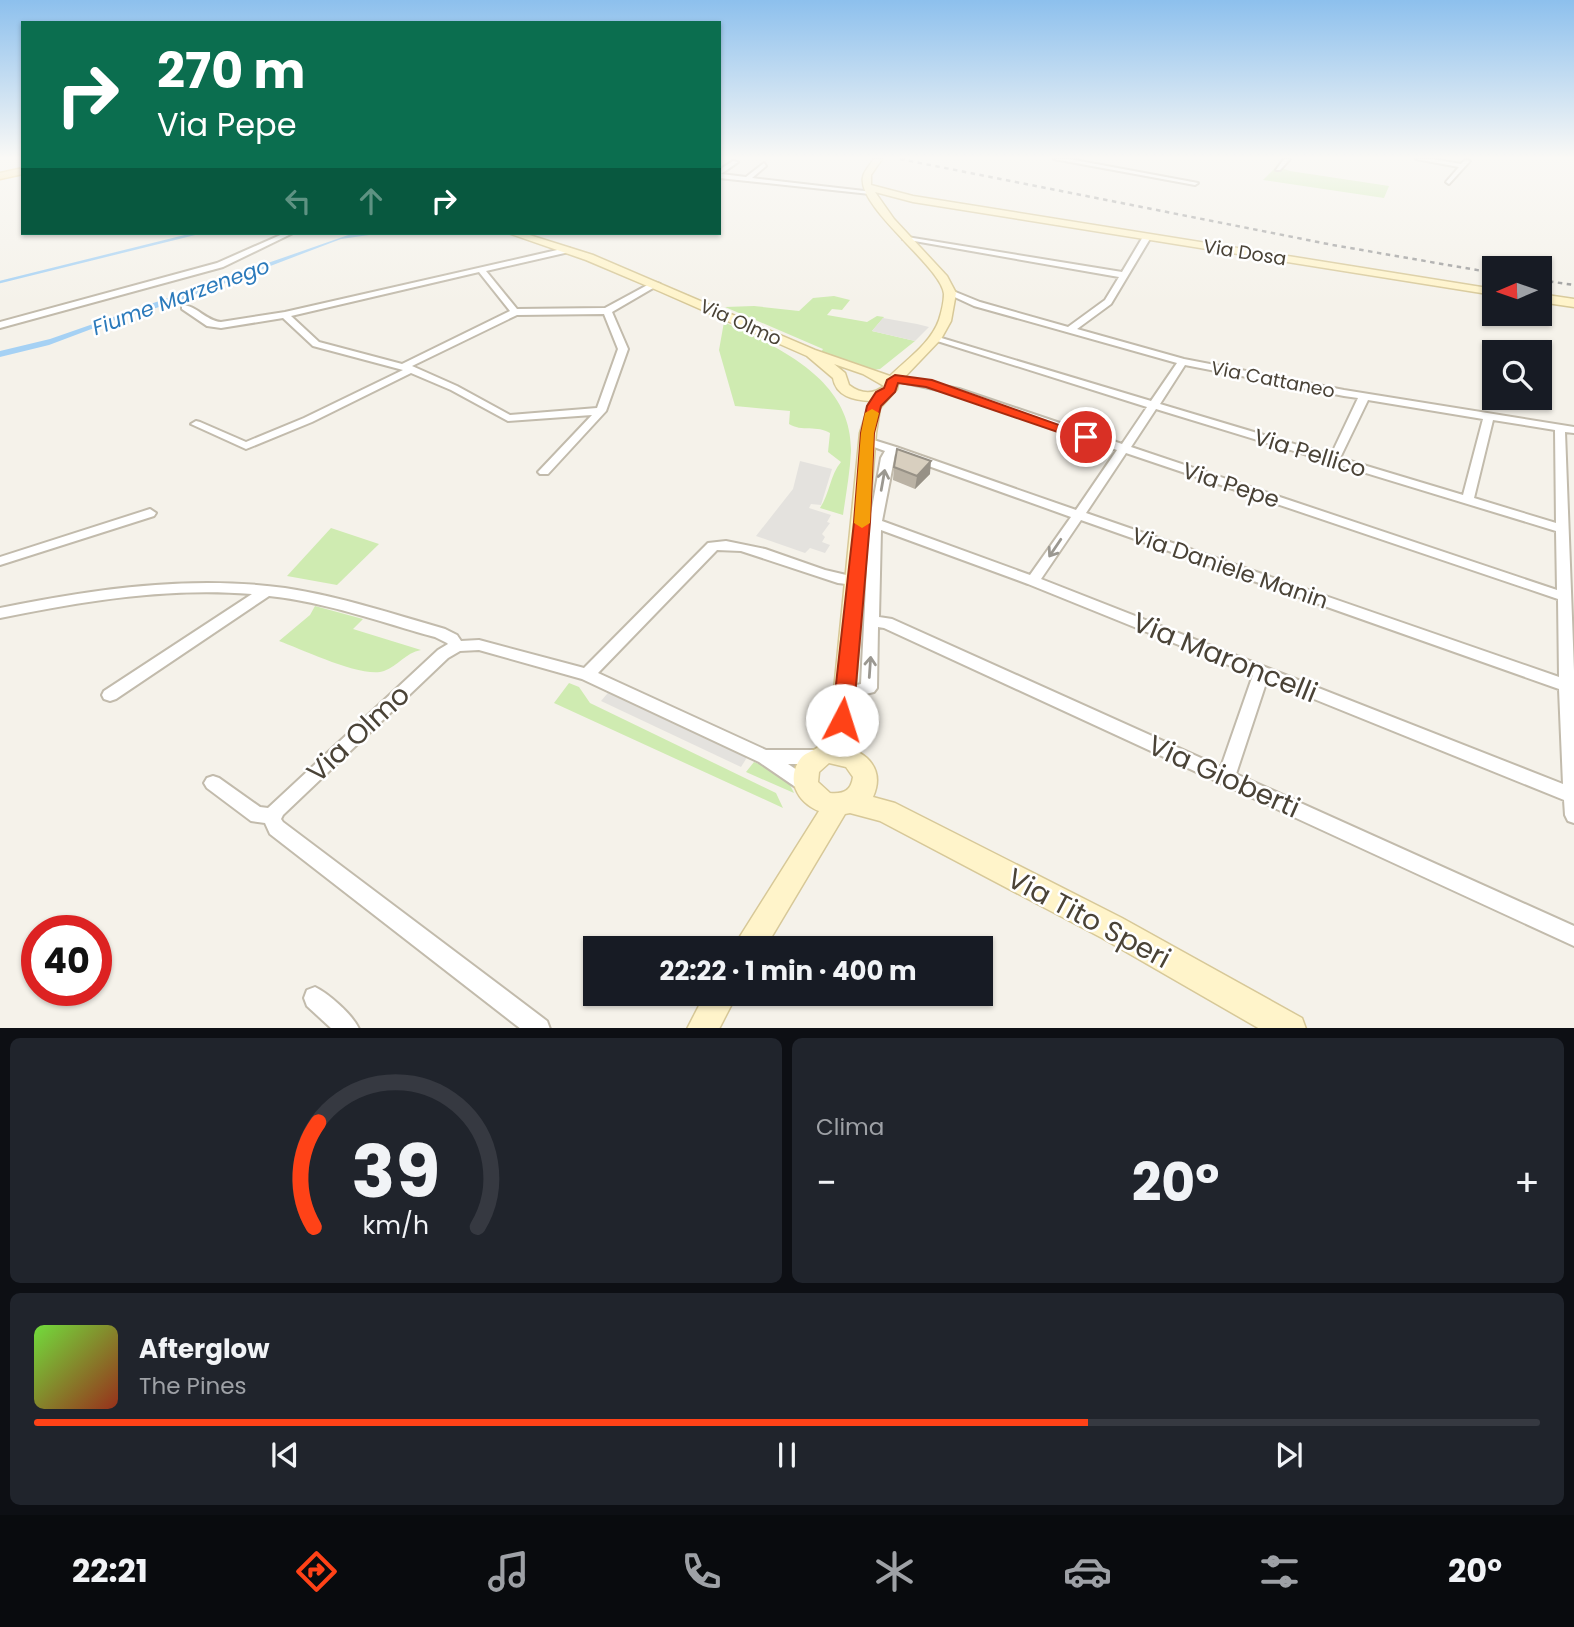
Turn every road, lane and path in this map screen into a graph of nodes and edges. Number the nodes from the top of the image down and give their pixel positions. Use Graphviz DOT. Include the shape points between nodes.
graph roads {
  1 [pos="882,207"];
  2 [pos="962,207"];
  3 [pos="286,235"];
  4 [pos="519,235"];
  5 [pos="1147,237"];
  6 [pos="907,239"];
  7 [pos="566,250"];
  8 [pos="481,270"];
  9 [pos="1123,275"];
  10 [pos="656,284"];
  11 [pos="1482,290"];
  12 [pos="950,300"];
  13 [pos="1552,300"];
  14 [pos="1574,303"];
  15 [pos="977,304"];
  16 [pos="186,307"];
  17 [pos="607,311"];
  18 [pos="515,312"];
  19 [pos="285,315"];
  20 [pos="0,325"];
  21 [pos="1070,330"];
  22 [pos="930,343"];
  23 [pos="812,354"];
  24 [pos="1183,362"];
  25 [pos="406,368"];
  26 [pos="869,372"];
  27 [pos="842,380"];
  28 [pos="893,380"];
  29 [pos="852,394"];
  30 [pos="881,395"];
  31 [pos="1364,397"];
  32 [pos="1154,405"];
  33 [pos="601,411"];
  34 [pos="1489,416"];
  35 [pos="196,424"];
  36 [pos="1567,429"];
  37 [pos="867,437"];
  38 [pos="892,449"];
  39 [pos="1123,449"];
  40 [pos="1334,460"];
  41 [pos="544,472"];
  42 [pos="1467,501"];
  43 [pos="150,513"];
  44 [pos="1078,514"];
  45 [pos="869,522"];
  46 [pos="1562,529"];
  47 [pos="0,561"];
  48 [pos="854,581"];
  49 [pos="1033,581"];
  50 [pos="266,591"];
  51 [pos="1568,593"];
  52 [pos="0,613"];
  53 [pos="873,621"];
  54 [pos="457,646"];
  55 [pos="1262,671"];
  56 [pos="587,675"];
  57 [pos="1567,686"];
  58 [pos="845,693"];
  59 [pos="110,695"];
  60 [pos="842,720"];
  61 [pos="823,755"];
  62 [pos="765,757"];
  63 [pos="860,767"];
  64 [pos="1226,778"];
  65 [pos="213,783"];
  66 [pos="1573,796"];
  67 [pos="827,798"];
  68 [pos="886,811"];
  69 [pos="1574,815"];
  70 [pos="272,816"];
  71 [pos="756,936"];
  72 [pos="1574,936"];
  73 [pos="314,998"];
  74 [pos="715,1006"];
  75 [pos="348,1028"];
  76 [pos="539,1028"];
  77 [pos="702,1028"];
  78 [pos="1291,1028"];
  1 -- 6 [label="street"];
  2 -- 5 [label="street, Via Dosa"];
  3 -- 20 [label="street" via="220,265"];
  4 -- 7 [label="street, Via Olmo"];
  5 -- 9 [label="street"];
  5 -- 11 [label="street, Via Dosa"];
  6 -- 9 [label="street"];
  6 -- 12 [label="street" via="943,278"];
  7 -- 8 [label="street"];
  7 -- 10 [label="street, Via Olmo"];
  8 -- 18 [label="street"];
  8 -- 19 [label="street"];
  9 -- 21 [label="street" via="1108,302"];
  10 -- 17 [label="street"];
  10 -- 23 [label="street, Via Olmo"];
  12 -- 15 [label="street, Via Cattaneo"];
  12 -- 15 [label="street, Via Cattaneo"];
  12 -- 22 [label="street"];
  13 -- 14 [label="street"];
  15 -- 21 [label="street, Via Cattaneo"];
  16 -- 19 [label="street" via="210,324 221,325"];
  17 -- 18 [label="street"];
  17 -- 33 [label="street" via="623,349"];
  18 -- 25 [label="street"];
  19 -- 25 [label="street" via="316,344"];
  21 -- 24 [label="street, Via Cattaneo"];
  22 -- 26 [label="street" via="891,370"];
  22 -- 28 [label="street"];
  22 -- 32 [label="street, Via Pellico"];
  23 -- 26 [label="street, Via Olmo"];
  23 -- 27 [label="street, Via Olmo"];
  24 -- 31 [label="street, Via Cattaneo"];
  24 -- 32 [label="street"];
  25 -- 33 [label="street" via="508,418"];
  25 -- 35 [label="street" via="246,446"];
  26 -- 27 [label="street"];
  26 -- 28 [label="street, Via Olmo"];
  27 -- 29 [label="street, Via Olmo" via="842,387"];
  28 -- 30 [label="street, Via Olmo" via="890,390"];
  28 -- 39 [label="street, Via Pepe" via="955,391"];
  29 -- 30 [label="street"];
  29 -- 37 [label="street, Via Olmo"];
  30 -- 37 [label="street, Via Olmo"];
  31 -- 34 [label="street, Via Cattaneo"];
  31 -- 40 [label="street"];
  32 -- 39 [label="street"];
  32 -- 40 [label="street, Via Pellico"];
  33 -- 41 [label="street"];
  34 -- 36 [label="street, Via Cattaneo"];
  34 -- 42 [label="street"];
  36 -- 46 [label="street"];
  37 -- 38 [label="street, Via Daniele Manin"];
  37 -- 45 [label="street, Via Olmo"];
  38 -- 44 [label="street, Via Daniele Manin"];
  45 -- 38 [label="street, Via Olmo, one-way"];
  39 -- 44 [label="street"];
  39 -- 51 [label="street, Via Pepe"];
  40 -- 42 [label="street, Via Pellico"];
  42 -- 46 [label="street, Via Pellico"];
  43 -- 47 [label="street"];
  44 -- 49 [label="street, one-way"];
  44 -- 57 [label="street, Via Daniele Manin"];
  45 -- 48 [label="street, Via Olmo"];
  45 -- 49 [label="street, Via Maroncelli"];
  45 -- 53 [label="street, Via Olmo"];
  46 -- 51 [label="street"];
  48 -- 56 [label="street" via="824,576 730,544 713,546"];
  48 -- 58 [label="street, Via Olmo"];
  49 -- 55 [label="street, Via Maroncelli"];
  50 -- 52 [label="street" via="191,588 133,592"];
  50 -- 54 [label="street" via="440,633"];
  50 -- 59 [label="street"];
  51 -- 57 [label="street"];
  58 -- 53 [label="street, Via Olmo, one-way" via="869,688"];
  53 -- 64 [label="street, Via Gioberti" via="887,623"];
  54 -- 56 [label="street" via="479,645"];
  54 -- 70 [label="street, Via Olmo" via="423,672"];
  55 -- 64 [label="street"];
  55 -- 66 [label="street, Via Maroncelli"];
  56 -- 62 [label="street"];
  57 -- 66 [label="street"];
  58 -- 60 [label="street, Via Olmo"];
  60 -- 61 [label="street"];
  60 -- 63 [label="street"];
  61 -- 62 [label="street"];
  61 -- 63 [label="street"];
  61 -- 67 [label="street" via="806,771"];
  62 -- 67 [label="street"];
  63 -- 67 [label="street" via="863,792"];
  63 -- 68 [label="street"];
  64 -- 72 [label="street, Via Gioberti"];
  65 -- 70 [label="street" via="257,815"];
  66 -- 69 [label="street"];
  67 -- 68 [label="street, Via Tito Speri"];
  67 -- 71 [label="street" via="816,835"];
  68 -- 78 [label="street, Via Tito Speri" via="1112,928"];
  70 -- 76 [label="street" via="276,828"];
  73 -- 75 [label="street"];
  74 -- 77 [label="street"];
}
